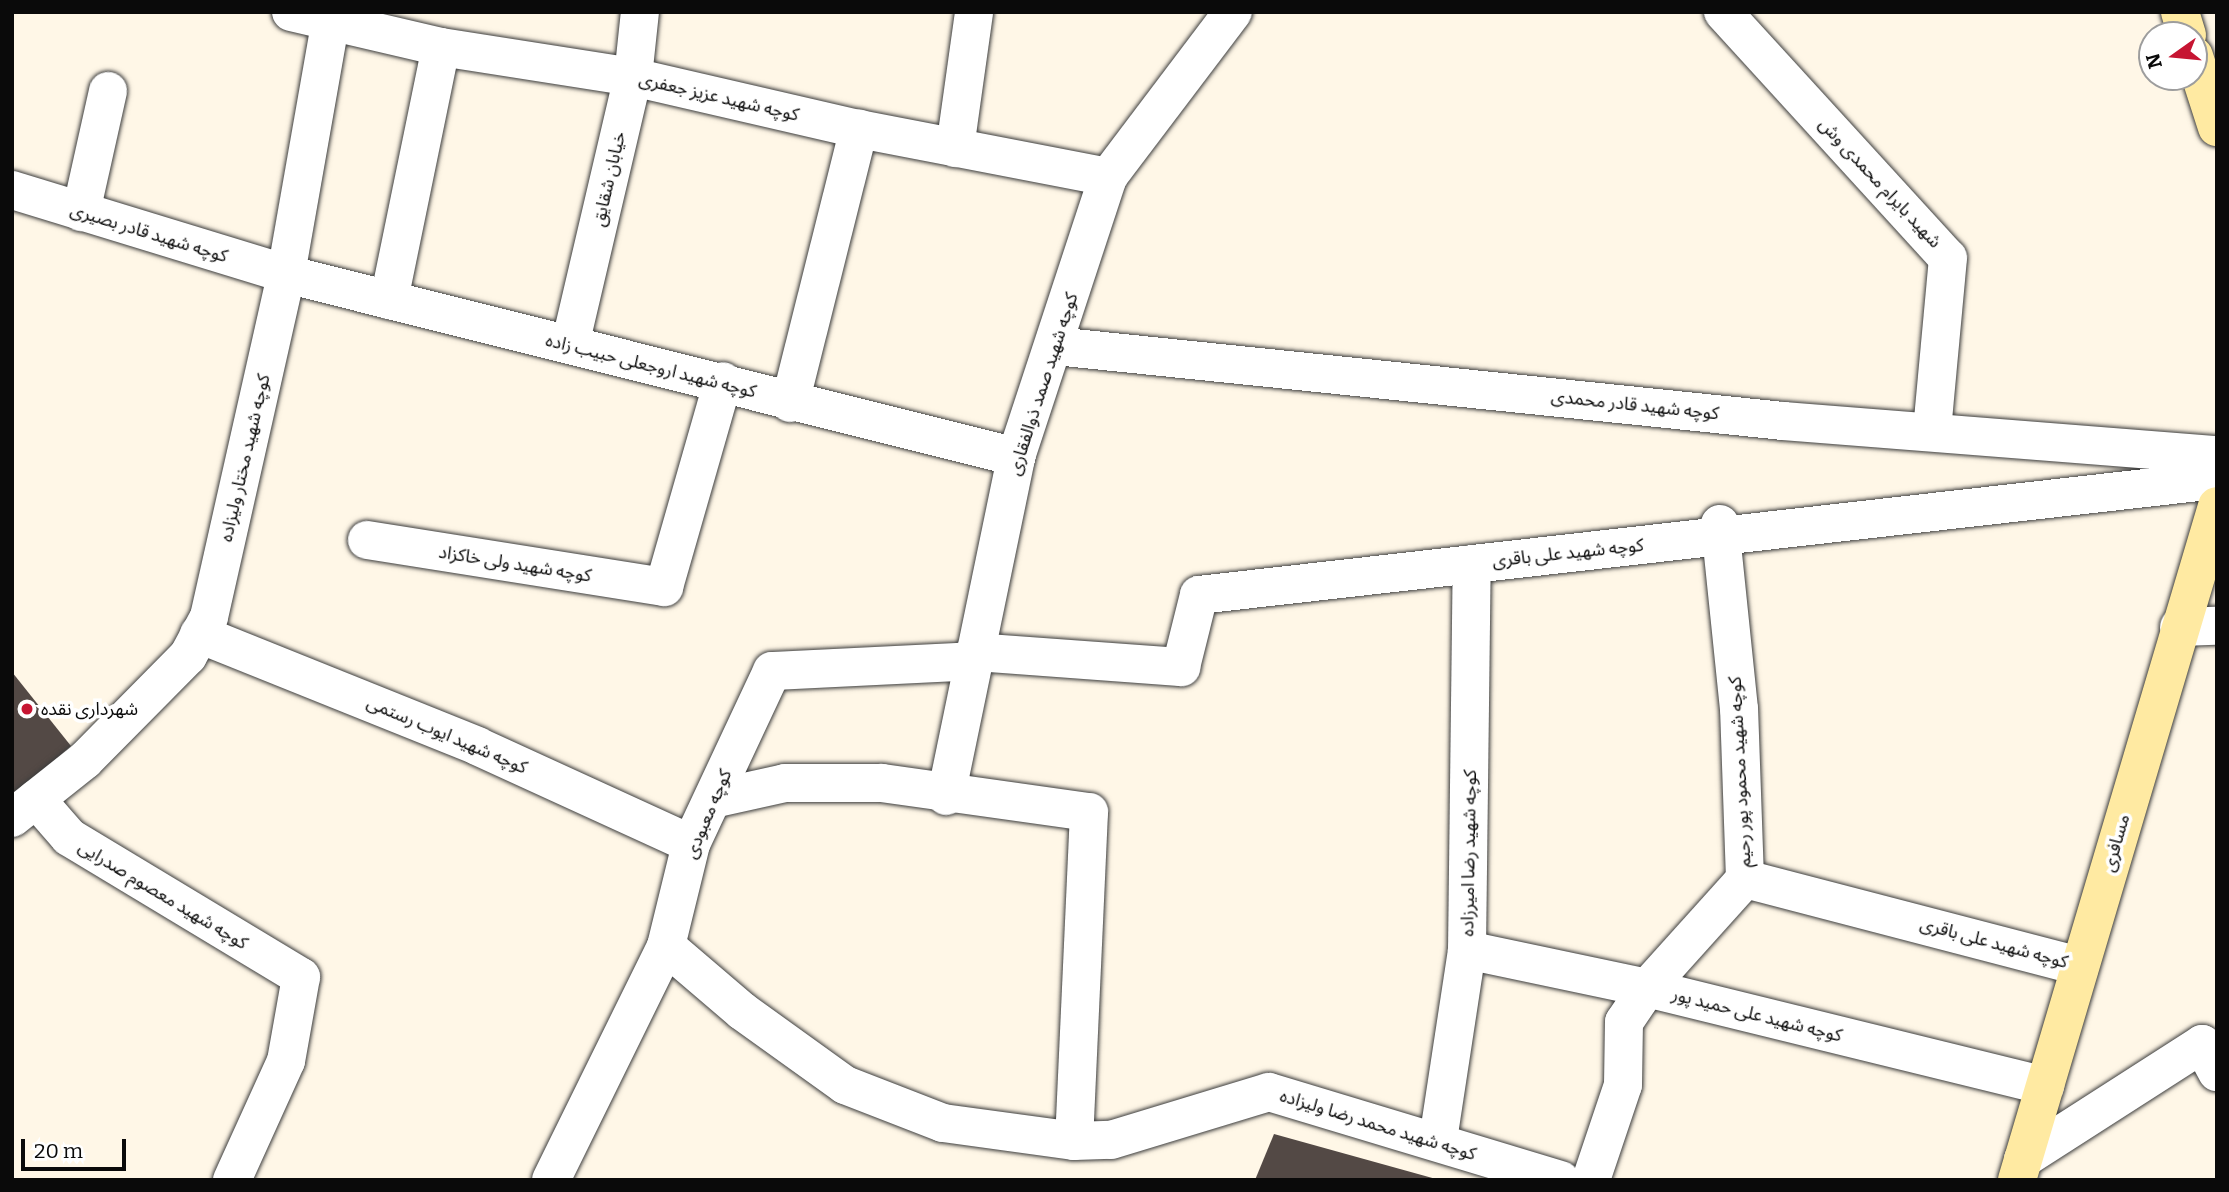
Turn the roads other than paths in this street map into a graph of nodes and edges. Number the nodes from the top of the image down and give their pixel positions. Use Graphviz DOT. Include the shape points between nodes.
graph roads {
  1 [pos="291,12"];
  2 [pos="640,12"];
  3 [pos="974,12"];
  4 [pos="1233,12"];
  5 [pos="1723,12"];
  6 [pos="331,20"];
  7 [pos="441,47"];
  8 [pos="632,76"];
  9 [pos="108,91"];
  10 [pos="2205,91"];
  11 [pos="2217,127"];
  12 [pos="859,129"];
  13 [pos="955,148"];
  14 [pos="1108,177"];
  15 [pos="12,190"];
  16 [pos="81,212"];
  17 [pos="286,274"];
  18 [pos="389,300"];
  19 [pos="570,345"];
  20 [pos="1055,345"];
  21 [pos="723,381"];
  22 [pos="790,403"];
  23 [pos="1933,430"];
  24 [pos="2217,455"];
  25 [pos="1016,457"];
  26 [pos="2217,480"];
  27 [pos="2217,506"];
  28 [pos="1720,530"];
  29 [pos="367,540"];
  30 [pos="1472,564"];
  31 [pos="2217,626"];
  32 [pos="2179,627"];
  33 [pos="199,634"];
  34 [pos="974,657"];
  35 [pos="946,796"];
  36 [pos="712,799"];
  37 [pos="24,809"];
  38 [pos="691,844"];
  39 [pos="1745,879"];
  40 [pos="666,946"];
  41 [pos="1468,950"];
  42 [pos="2080,966"];
  43 [pos="1647,988"];
  44 [pos="2212,1051"];
  45 [pos="2045,1086"];
  46 [pos="1438,1140"];
  47 [pos="1074,1141"];
  48 [pos="2020,1169"];
  49 [pos="232,1180"];
  50 [pos="551,1180"];
  51 [pos="1561,1180"];
  52 [pos="1591,1180"];
  1 -- 6 [label="street, کوچه شهید عزیز جعفری"];
  2 -- 8 [label="street, خیابان شقایق"];
  3 -- 13 [label="street"];
  4 -- 14 [label="street, کوچه شهید صمد ذوالفقاری"];
  5 -- 23 [label="street, شهید بایرام محمدی وش" via="1948,258"];
  6 -- 7 [label="street, کوچه شهید عزیز جعفری"];
  6 -- 17 [label="street, کوچه شهید مختار ولیزاده"];
  7 -- 8 [label="street, کوچه شهید عزیز جعفری"];
  7 -- 18 [label="street"];
  8 -- 12 [label="street, کوچه شهید عزیز جعفری"];
  8 -- 19 [label="street, خیابان شقایق"];
  9 -- 16 [label="street"];
  10 -- 11 [label="main road"];
  12 -- 13 [label="street, کوچه شهید عزیز جعفری"];
  12 -- 22 [label="street"];
  13 -- 14 [label="street, کوچه شهید عزیز جعفری"];
  14 -- 20 [label="street, کوچه شهید صمد ذوالفقاری"];
  15 -- 16 [label="street, کوچه شهید قادر بصیری"];
  16 -- 17 [label="street, کوچه شهید قادر بصیری"];
  17 -- 18 [label="street, کوچه شهید اروجعلی حبیب زاده"];
  17 -- 33 [label="street, کوچه شهید مختار ولیزاده" via="209,617"];
  18 -- 19 [label="street, کوچه شهید اروجعلی حبیب زاده"];
  19 -- 21 [label="street, کوچه شهید اروجعلی حبیب زاده"];
  20 -- 23 [label="street, کوچه شهید قادر محمدی" via="1783,421"];
  20 -- 25 [label="street, کوچه شهید صمد ذوالفقاری"];
  21 -- 22 [label="street, کوچه شهید اروجعلی حبیب زاده"];
  21 -- 29 [label="street, کوچه شهید ولی خاکزاد" via="664,587"];
  22 -- 25 [label="street, کوچه شهید اروجعلی حبیب زاده"];
  23 -- 24 [label="street, کوچه شهید قادر محمدی"];
  25 -- 34 [label="street, کوچه شهید صمد ذوالفقاری"];
  26 -- 28 [label="street, کوچه شهید علی باقری"];
  27 -- 32 [label="main road, مسافری"];
  28 -- 30 [label="street, کوچه شهید علی باقری"];
  28 -- 39 [label="street, کوچه شهید محمود پور رحیم" via="1740,709"];
  30 -- 34 [label="street, کوچه شهید علی باقری" via="1199,595 1181,667"];
  30 -- 41 [label="street, کوچه شهید رضا امیرزاده"];
  31 -- 32 [label="street"];
  32 -- 42 [label="main road, مسافری"];
  33 -- 37 [label="street, کوچه شهید مختار ولیزاده" via="188,656 85,760"];
  33 -- 38 [label="street, کوچه شهید ایوب رستمی" via="477,746"];
  34 -- 35 [label="street, کوچه شهید صمد ذوالفقاری"];
  34 -- 36 [label="street, کوچه معبودی" via="772,671"];
  35 -- 36 [label="street" via="882,783 785,783"];
  35 -- 47 [label="street" via="1089,812"];
  36 -- 38 [label="street, کوچه معبودی"];
  37 -- 49 [label="street, کوچه شهید معصوم صدرایی" via="301,977 286,1061"];
  38 -- 40 [label="street, کوچه معبودی"];
  39 -- 42 [label="street, کوچه شهید علی باقری"];
  39 -- 43 [label="street, کوچه شهید محمود پور رحیم"];
  40 -- 47 [label="street, کوچه شهید محمد رضا ولیزاده" via="742,1011 845,1085 943,1123"];
  40 -- 50 [label="street, کوچه معبودی"];
  41 -- 43 [label="street, کوچه شهید علی حمید پور"];
  41 -- 46 [label="street, کوچه شهید رضا امیرزاده"];
  42 -- 45 [label="main road, مسافری"];
  43 -- 45 [label="street, کوچه شهید علی حمید پور"];
  43 -- 52 [label="street, کوچه شهید محمود پور رحیم" via="1624,1022 1623,1085"];
  44 -- 48 [label="street"];
  45 -- 48 [label="main road, مسافری"];
  46 -- 47 [label="street, کوچه شهید محمد رضا ولیزاده" via="1269,1092 1236,1098 1111,1140"];
  46 -- 51 [label="street, کوچه شهید محمد رضا ولیزاده"];
}
